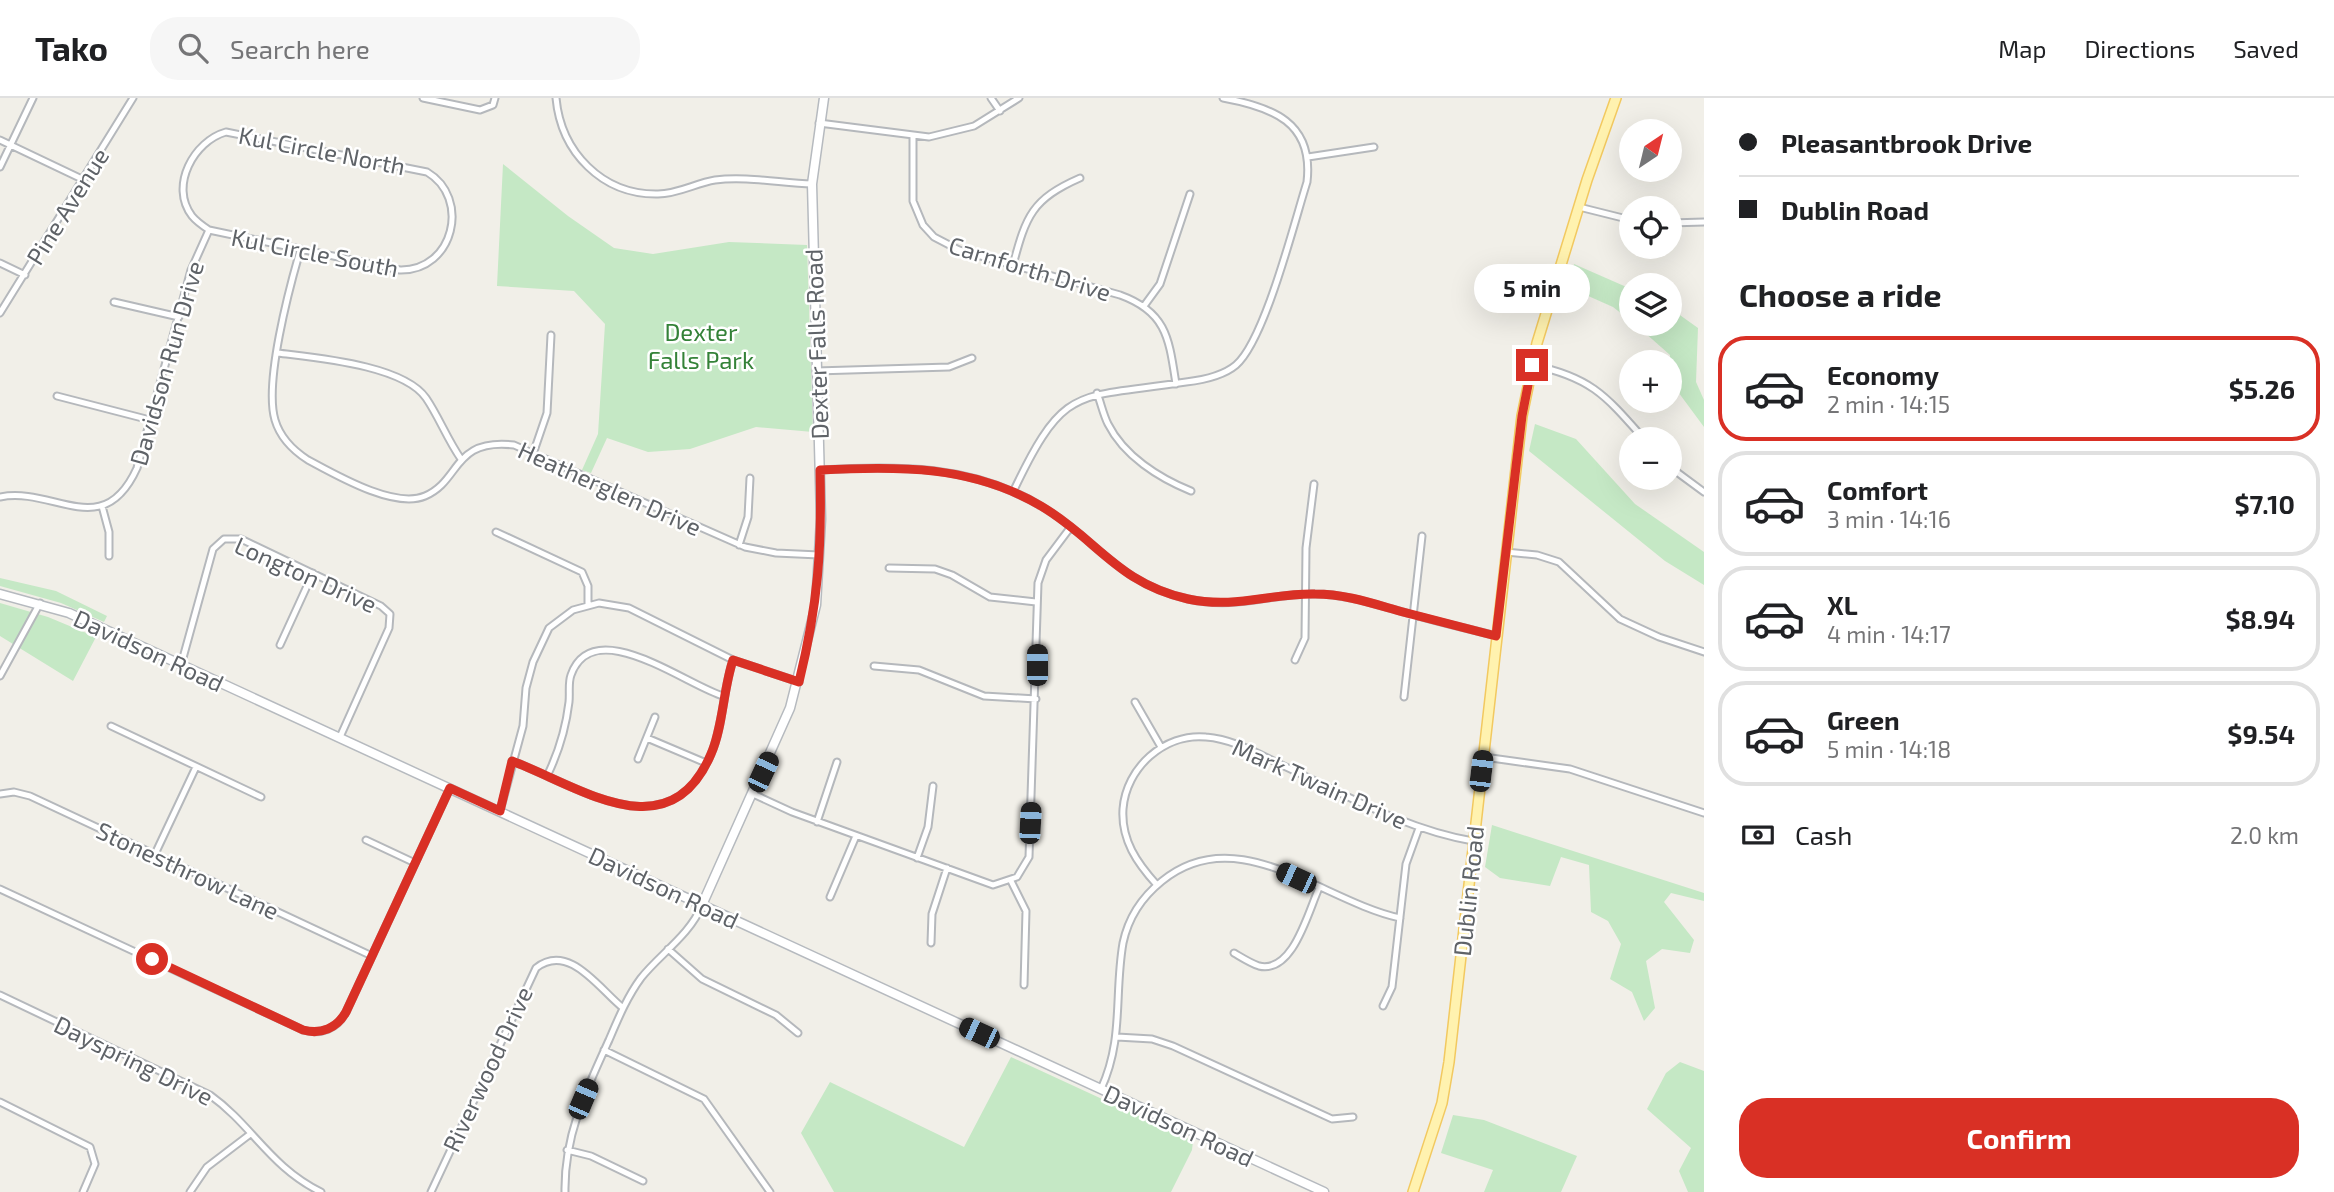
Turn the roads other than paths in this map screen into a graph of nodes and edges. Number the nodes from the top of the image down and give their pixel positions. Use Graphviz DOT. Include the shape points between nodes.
graph roads {
  1 [pos="33,98"];
  2 [pos="133,98"];
  3 [pos="423,98"];
  4 [pos="495,98"];
  5 [pos="556,98"];
  6 [pos="824,98"];
  7 [pos="991,98"];
  8 [pos="1019,98"];
  9 [pos="1223,98"];
  10 [pos="1616,98"];
  11 [pos="1000,111"];
  12 [pos="819,123"];
  13 [pos="913,137"];
  14 [pos="0,140"];
  15 [pos="11,145"];
  16 [pos="1374,147"];
  17 [pos="1307,157"];
  18 [pos="0,167"];
  19 [pos="187,169"];
  20 [pos="1080,178"];
  21 [pos="84,180"];
  22 [pos="812,184"];
  23 [pos="1190,194"];
  24 [pos="1579,207"];
  25 [pos="450,209"];
  26 [pos="1619,217"];
  27 [pos="1704,222"];
  28 [pos="1682,223"];
  29 [pos="209,230"];
  30 [pos="300,251"];
  31 [pos="0,263"];
  32 [pos="1013,265"];
  33 [pos="25,275"];
  34 [pos="114,302"];
  35 [pos="1144,306"];
  36 [pos="0,313"];
  37 [pos="179,317"];
  38 [pos="551,335"];
  39 [pos="278,353"];
  40 [pos="972,358"];
  41 [pos="1532,365"];
  42 [pos="816,371"];
  43 [pos="1175,384"];
  44 [pos="1097,393"];
  45 [pos="57,396"];
  46 [pos="150,421"];
  47 [pos="1633,427"];
  48 [pos="534,451"];
  49 [pos="461,458"];
  50 [pos="820,470"];
  51 [pos="1682,476"];
  52 [pos="750,478"];
  53 [pos="1314,484"];
  54 [pos="1191,491"];
  55 [pos="1013,492"];
  56 [pos="1704,492"];
  57 [pos="0,497"];
  58 [pos="102,506"];
  59 [pos="1070,528"];
  60 [pos="496,532"];
  61 [pos="1422,536"];
  62 [pos="739,545"];
  63 [pos="1506,552"];
  64 [pos="821,555"];
  65 [pos="109,556"];
  66 [pos="890,568"];
  67 [pos="313,573"];
  68 [pos="0,594"];
  69 [pos="1307,594"];
  70 [pos="1036,602"];
  71 [pos="40,603"];
  72 [pos="588,604"];
  73 [pos="1413,614"];
  74 [pos="1496,636"];
  75 [pos="280,645"];
  76 [pos="1704,652"];
  77 [pos="733,660"];
  78 [pos="1295,660"];
  79 [pos="181,665"];
  80 [pos="874,666"];
  81 [pos="0,676"];
  82 [pos="799,682"];
  83 [pos="723,696"];
  84 [pos="1404,697"];
  85 [pos="1036,699"];
  86 [pos="1135,702"];
  87 [pos="655,717"];
  88 [pos="111,726"];
  89 [pos="340,737"];
  90 [pos="647,738"];
  91 [pos="1161,747"];
  92 [pos="1483,757"];
  93 [pos="638,759"];
  94 [pos="512,761"];
  95 [pos="837,762"];
  96 [pos="706,763"];
  97 [pos="196,767"];
  98 [pos="548,774"];
  99 [pos="933,786"];
  100 [pos="450,788"];
  101 [pos="2,794"];
  102 [pos="753,794"];
  103 [pos="261,797"];
  104 [pos="500,811"];
  105 [pos="1704,813"];
  106 [pos="817,821"];
  107 [pos="1419,828"];
  108 [pos="856,836"];
  109 [pos="366,840"];
  110 [pos="1473,841"];
  111 [pos="155,854"];
  112 [pos="917,858"];
  113 [pos="415,863"];
  114 [pos="947,869"];
  115 [pos="1011,881"];
  116 [pos="1157,885"];
  117 [pos="1319,888"];
  118 [pos="0,889"];
  119 [pos="830,897"];
  120 [pos="702,905"];
  121 [pos="1399,918"];
  122 [pos="931,943"];
  123 [pos="668,948"];
  124 [pos="1234,953"];
  125 [pos="372,956"];
  126 [pos="1024,985"];
  127 [pos="0,995"];
  128 [pos="1383,1006"];
  129 [pos="623,1008"];
  130 [pos="798,1033"];
  131 [pos="1118,1037"];
  132 [pos="604,1050"];
  133 [pos="1101,1089"];
  134 [pos="0,1102"];
  135 [pos="1353,1117"];
  136 [pos="250,1135"];
  137 [pos="567,1150"];
  138 [pos="643,1181"];
  139 [pos="83,1192"];
  140 [pos="190,1192"];
  141 [pos="321,1192"];
  142 [pos="431,1192"];
  143 [pos="565,1192"];
  144 [pos="770,1192"];
  145 [pos="1324,1192"];
  146 [pos="1413,1192"];
  1 -- 15 [label="street"];
  2 -- 21 [label="street, Pine Avenue"];
  3 -- 4 [label="street" via="480,110 493,105"];
  5 -- 22 [label="street" via="562,129 573,151 596,175 624,190 661,194 725,180"];
  6 -- 12 [label="main road, Dexter Falls Road"];
  7 -- 11 [label="street"];
  8 -- 11 [label="street"];
  9 -- 17 [label="street" via="1258,105 1282,116 1299,136"];
  10 -- 24 [label="main road, Dublin Road"];
  11 -- 13 [label="street" via="960,132"];
  12 -- 13 [label="street"];
  12 -- 22 [label="main road, Dexter Falls Road"];
  13 -- 32 [label="street, Carnforth Drive" via="912,201 923,225 951,247"];
  14 -- 15 [label="street"];
  15 -- 18 [label="street"];
  15 -- 21 [label="street"];
  16 -- 17 [label="street"];
  17 -- 43 [label="street" via="1307,182 1251,348 1222,373"];
  19 -- 25 [label="street, Kul Circle North" via="209,138 234,132 418,169 442,184"];
  19 -- 29 [label="street, Kul Circle South" via="184,199 192,216"];
  20 -- 32 [label="street" via="1049,193 1033,208"];
  21 -- 33 [label="street, Pine Avenue"];
  22 -- 42 [label="main road, Dexter Falls Road"];
  23 -- 35 [label="street" via="1164,275"];
  24 -- 26 [label="street"];
  24 -- 41 [label="main road, Dublin Road"];
  25 -- 30 [label="street, Kul Circle South" via="442,253 423,268 400,270"];
  27 -- 28 [label="street"];
  29 -- 30 [label="street, Kul Circle South"];
  29 -- 37 [label="street, Davidson Run Drive" via="191,270"];
  30 -- 39 [label="street" via="284,305"];
  31 -- 33 [label="street"];
  32 -- 35 [label="street, Carnforth Drive"];
  33 -- 36 [label="street, Pine Avenue"];
  34 -- 37 [label="street"];
  35 -- 43 [label="street, Carnforth Drive" via="1167,334"];
  37 -- 46 [label="street, Davidson Run Drive"];
  38 -- 48 [label="street" via="548,413"];
  39 -- 49 [label="street" via="404,379 426,398"];
  39 -- 49 [label="street, Heatherglen Drive" via="272,407 275,422 298,454 394,499 419,498 432,492"];
  40 -- 42 [label="street" via="949,367"];
  41 -- 47 [label="street" via="1585,381"];
  41 -- 63 [label="main road, Dublin Road"];
  42 -- 50 [label="main road, Dexter Falls Road"];
  43 -- 44 [label="street"];
  44 -- 54 [label="street" via="1108,425 1124,447 1171,483"];
  44 -- 55 [label="street" via="1073,403 1055,418 1039,439"];
  45 -- 46 [label="street"];
  46 -- 58 [label="street, Davidson Run Drive" via="132,478 117,497"];
  48 -- 49 [label="street, Heatherglen Drive" via="498,443"];
  48 -- 62 [label="street, Heatherglen Drive"];
  50 -- 55 [label="street" via="936,469"];
  50 -- 64 [label="main road, Dexter Falls Road"];
  51 -- 56 [label="street"];
  52 -- 62 [label="street" via="748,517"];
  53 -- 69 [label="street" via="1306,548"];
  55 -- 59 [label="street" via="1042,506"];
  57 -- 58 [label="street" via="31,497 79,508"];
  58 -- 65 [label="street"];
  59 -- 69 [label="street" via="1119,569 1156,589 1188,599 1253,603"];
  59 -- 70 [label="street" via="1046,560"];
  60 -- 72 [label="street" via="582,572"];
  61 -- 73 [label="street"];
  62 -- 64 [label="street, Heatherglen Drive"];
  63 -- 74 [label="main road, Dublin Road"];
  63 -- 76 [label="street" via="1559,562 1620,619"];
  64 -- 82 [label="main road, Dexter Falls Road" via="814,617"];
  66 -- 70 [label="street" via="935,569 990,597"];
  67 -- 75 [label="street"];
  67 -- 79 [label="street, Longton Drive" via="241,539 226,538 218,543"];
  67 -- 89 [label="street, Longton Drive" via="381,606 391,618"];
  68 -- 71 [label="main road, Davidson Road"];
  69 -- 73 [label="street" via="1338,595"];
  69 -- 78 [label="street" via="1305,638"];
  70 -- 85 [label="street"];
  71 -- 79 [label="main road, Davidson Road"];
  71 -- 81 [label="street"];
  72 -- 77 [label="street" via="614,604 644,613"];
  72 -- 94 [label="street" via="561,618 542,640 526,688 523,726"];
  73 -- 74 [label="street"];
  73 -- 84 [label="street"];
  74 -- 92 [label="main road, Dublin Road"];
  77 -- 82 [label="street"];
  77 -- 83 [label="street"];
  79 -- 89 [label="main road, Davidson Road"];
  80 -- 85 [label="street" via="919,670 984,695"];
  82 -- 102 [label="main road, Dexter Falls Road"];
  83 -- 96 [label="street"];
  83 -- 98 [label="street" via="636,655 617,649 593,652 571,674 564,730"];
  85 -- 115 [label="street" via="1029,857"];
  86 -- 91 [label="street"];
  87 -- 90 [label="street"];
  88 -- 97 [label="street"];
  89 -- 100 [label="main road, Davidson Road"];
  90 -- 93 [label="street"];
  90 -- 96 [label="street"];
  91 -- 107 [label="street, Mark Twain Drive" via="1188,737 1227,740"];
  91 -- 116 [label="street, Mark Twain Drive" via="1136,771 1123,813 1130,848"];
  92 -- 105 [label="street" via="1570,769"];
  92 -- 110 [label="main road, Dublin Road"];
  94 -- 98 [label="street"];
  94 -- 104 [label="street"];
  95 -- 106 [label="street"];
  96 -- 98 [label="street" via="686,791 644,809 610,803"];
  97 -- 103 [label="street"];
  97 -- 111 [label="street"];
  99 -- 112 [label="street" via="928,827"];
  100 -- 104 [label="main road, Davidson Road"];
  100 -- 113 [label="street"];
  101 -- 111 [label="street, Stonesthrow Lane" via="30,796"];
  102 -- 106 [label="street"];
  102 -- 120 [label="main road, Dexter Falls Road"];
  104 -- 120 [label="main road, Davidson Road"];
  106 -- 108 [label="street"];
  107 -- 110 [label="street, Mark Twain Drive"];
  107 -- 121 [label="street" via="1406,863"];
  108 -- 112 [label="street"];
  108 -- 119 [label="street"];
  109 -- 113 [label="street"];
  110 -- 146 [label="main road, Dublin Road" via="1442,1103"];
  111 -- 125 [label="street, Stonesthrow Lane"];
  112 -- 114 [label="street"];
  113 -- 125 [label="street"];
  114 -- 115 [label="street" via="986,883"];
  114 -- 122 [label="street" via="932,914"];
  115 -- 126 [label="street" via="1026,911"];
  116 -- 117 [label="street" via="1202,860 1233,857 1274,867"];
  116 -- 131 [label="street" via="1142,900 1127,929"];
  117 -- 121 [label="street" via="1364,909"];
  117 -- 124 [label="street" via="1281,963 1256,965"];
  118 -- 125 [label="street" via="303,1030 327,1030 342,1019"];
  120 -- 123 [label="street" via="697,917"];
  120 -- 133 [label="main road, Davidson Road"];
  121 -- 128 [label="street" via="1392,987"];
  123 -- 129 [label="street"];
  123 -- 130 [label="street" via="702,979 776,1015"];
  127 -- 136 [label="street, Dayspring Drive" via="195,1086 225,1105"];
  129 -- 132 [label="street"];
  129 -- 142 [label="street, Riverwood Drive" via="572,963 554,960 536,968"];
  131 -- 133 [label="street"];
  131 -- 135 [label="street" via="1164,1042 1332,1119"];
  132 -- 137 [label="street" via="575,1118"];
  132 -- 144 [label="street" via="704,1099"];
  133 -- 145 [label="main road, Davidson Road"];
  134 -- 139 [label="street" via="84,1141 94,1154 93,1172"];
  136 -- 140 [label="street" via="207,1167"];
  136 -- 141 [label="street, Dayspring Drive" via="284,1168"];
  137 -- 138 [label="street" via="591,1156"];
  137 -- 143 [label="street"];
}
